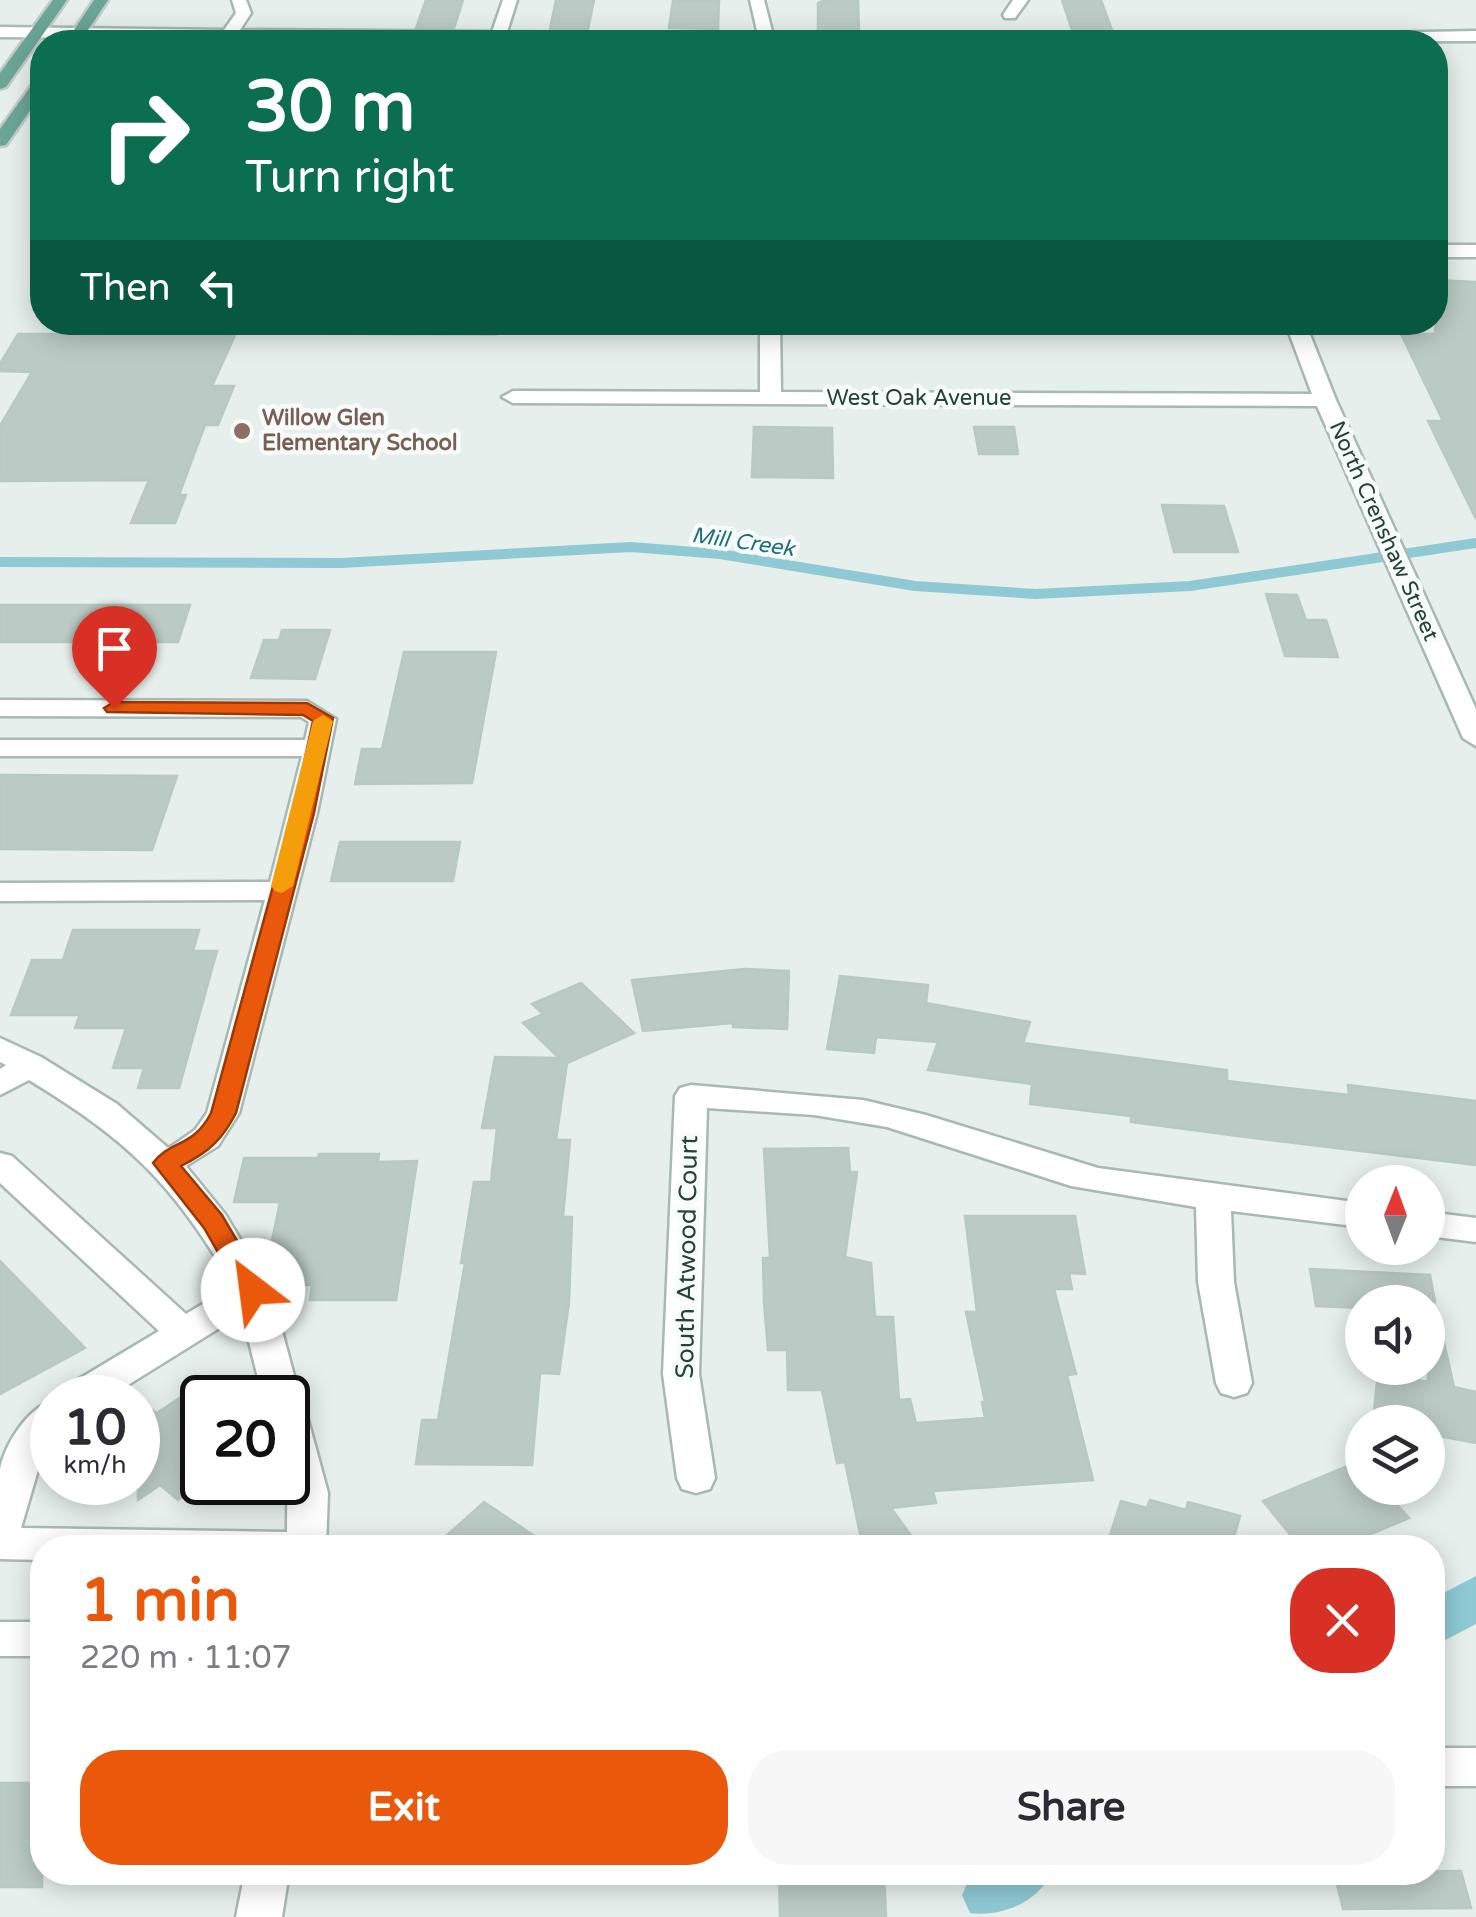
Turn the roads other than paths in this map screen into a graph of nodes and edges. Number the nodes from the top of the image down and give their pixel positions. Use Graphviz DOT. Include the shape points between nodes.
graph roads {
  1 [pos="60,0"];
  2 [pos="100,0"];
  3 [pos="239,0"];
  4 [pos="510,0"];
  5 [pos="757,0"];
  6 [pos="1020,0"];
  7 [pos="1010,15"];
  8 [pos="40,30"];
  9 [pos="81,30"];
  10 [pos="232,30"];
  11 [pos="500,30"];
  12 [pos="764,30"];
  13 [pos="0,32"];
  14 [pos="30,32"];
  15 [pos="1476,36"];
  16 [pos="1448,37"];
  17 [pos="30,43"];
  18 [pos="2,78"];
  19 [pos="30,99"];
  20 [pos="0,141"];
  21 [pos="1448,251"];
  22 [pos="1476,251"];
  23 [pos="770,335"];
  24 [pos="1300,335"];
  25 [pos="513,396"];
  26 [pos="771,397"];
  27 [pos="1325,400"];
  28 [pos="1446,670"];
  29 [pos="1476,670"];
  30 [pos="0,708"];
  31 [pos="1476,738"];
  32 [pos="0,748"];
  33 [pos="318,748"];
  34 [pos="281,891"];
  35 [pos="0,892"];
  36 [pos="0,1048"];
  37 [pos="30,1064"];
  38 [pos="0,1084"];
  39 [pos="165,1163"];
  40 [pos="0,1164"];
  41 [pos="1213,1195"];
  42 [pos="1345,1213"];
  43 [pos="1445,1226"];
  44 [pos="1476,1230"];
  45 [pos="253,1290"];
  46 [pos="182,1331"];
  47 [pos="114,1375"];
  48 [pos="276,1375"];
  49 [pos="1234,1383"];
  50 [pos="14,1449"];
  51 [pos="696,1478"];
  52 [pos="308,1505"];
  53 [pos="0,1533"];
  54 [pos="307,1535"];
  55 [pos="0,1544"];
  56 [pos="30,1544"];
  57 [pos="0,1639"];
  58 [pos="30,1639"];
  59 [pos="1445,1767"];
  60 [pos="1476,1767"];
  61 [pos="265,1885"];
  62 [pos="259,1917"];
  1 -- 8 [label="main road"];
  2 -- 9 [label="main road"];
  3 -- 10 [label="street" via="244,14"];
  4 -- 11 [label="street"];
  5 -- 12 [label="street"];
  6 -- 7 [label="street"];
  13 -- 14 [label="street"];
  15 -- 16 [label="street"];
  17 -- 18 [label="main road"];
  19 -- 20 [label="main road"];
  21 -- 22 [label="street"];
  23 -- 26 [label="street"];
  24 -- 27 [label="street, North Crenshaw Street"];
  25 -- 26 [label="street, West Oak Avenue"];
  26 -- 27 [label="street, West Oak Avenue"];
  27 -- 28 [label="street, North Crenshaw Street"];
  28 -- 29 [label="street"];
  28 -- 31 [label="street, North Crenshaw Street"];
  30 -- 33 [label="street" via="307,709 323,718"];
  32 -- 33 [label="street"];
  33 -- 34 [label="street"];
  34 -- 35 [label="street"];
  34 -- 39 [label="street" via="223,1113 200,1146"];
  36 -- 37 [label="street"];
  37 -- 38 [label="street"];
  37 -- 39 [label="street" via="106,1112"];
  39 -- 45 [label="street" via="213,1222"];
  40 -- 46 [label="street"];
  41 -- 42 [label="street"];
  41 -- 49 [label="street" via="1216,1282"];
  41 -- 51 [label="street, South Atwood Court" via="1097,1180 887,1116 691,1096 681,1374"];
  43 -- 44 [label="street"];
  45 -- 46 [label="street"];
  45 -- 48 [label="street"];
  46 -- 47 [label="street"];
  50 -- 53 [label="street"];
  52 -- 54 [label="street"];
  55 -- 56 [label="street"];
  57 -- 58 [label="street"];
  59 -- 60 [label="street"];
  61 -- 62 [label="street"];
}
